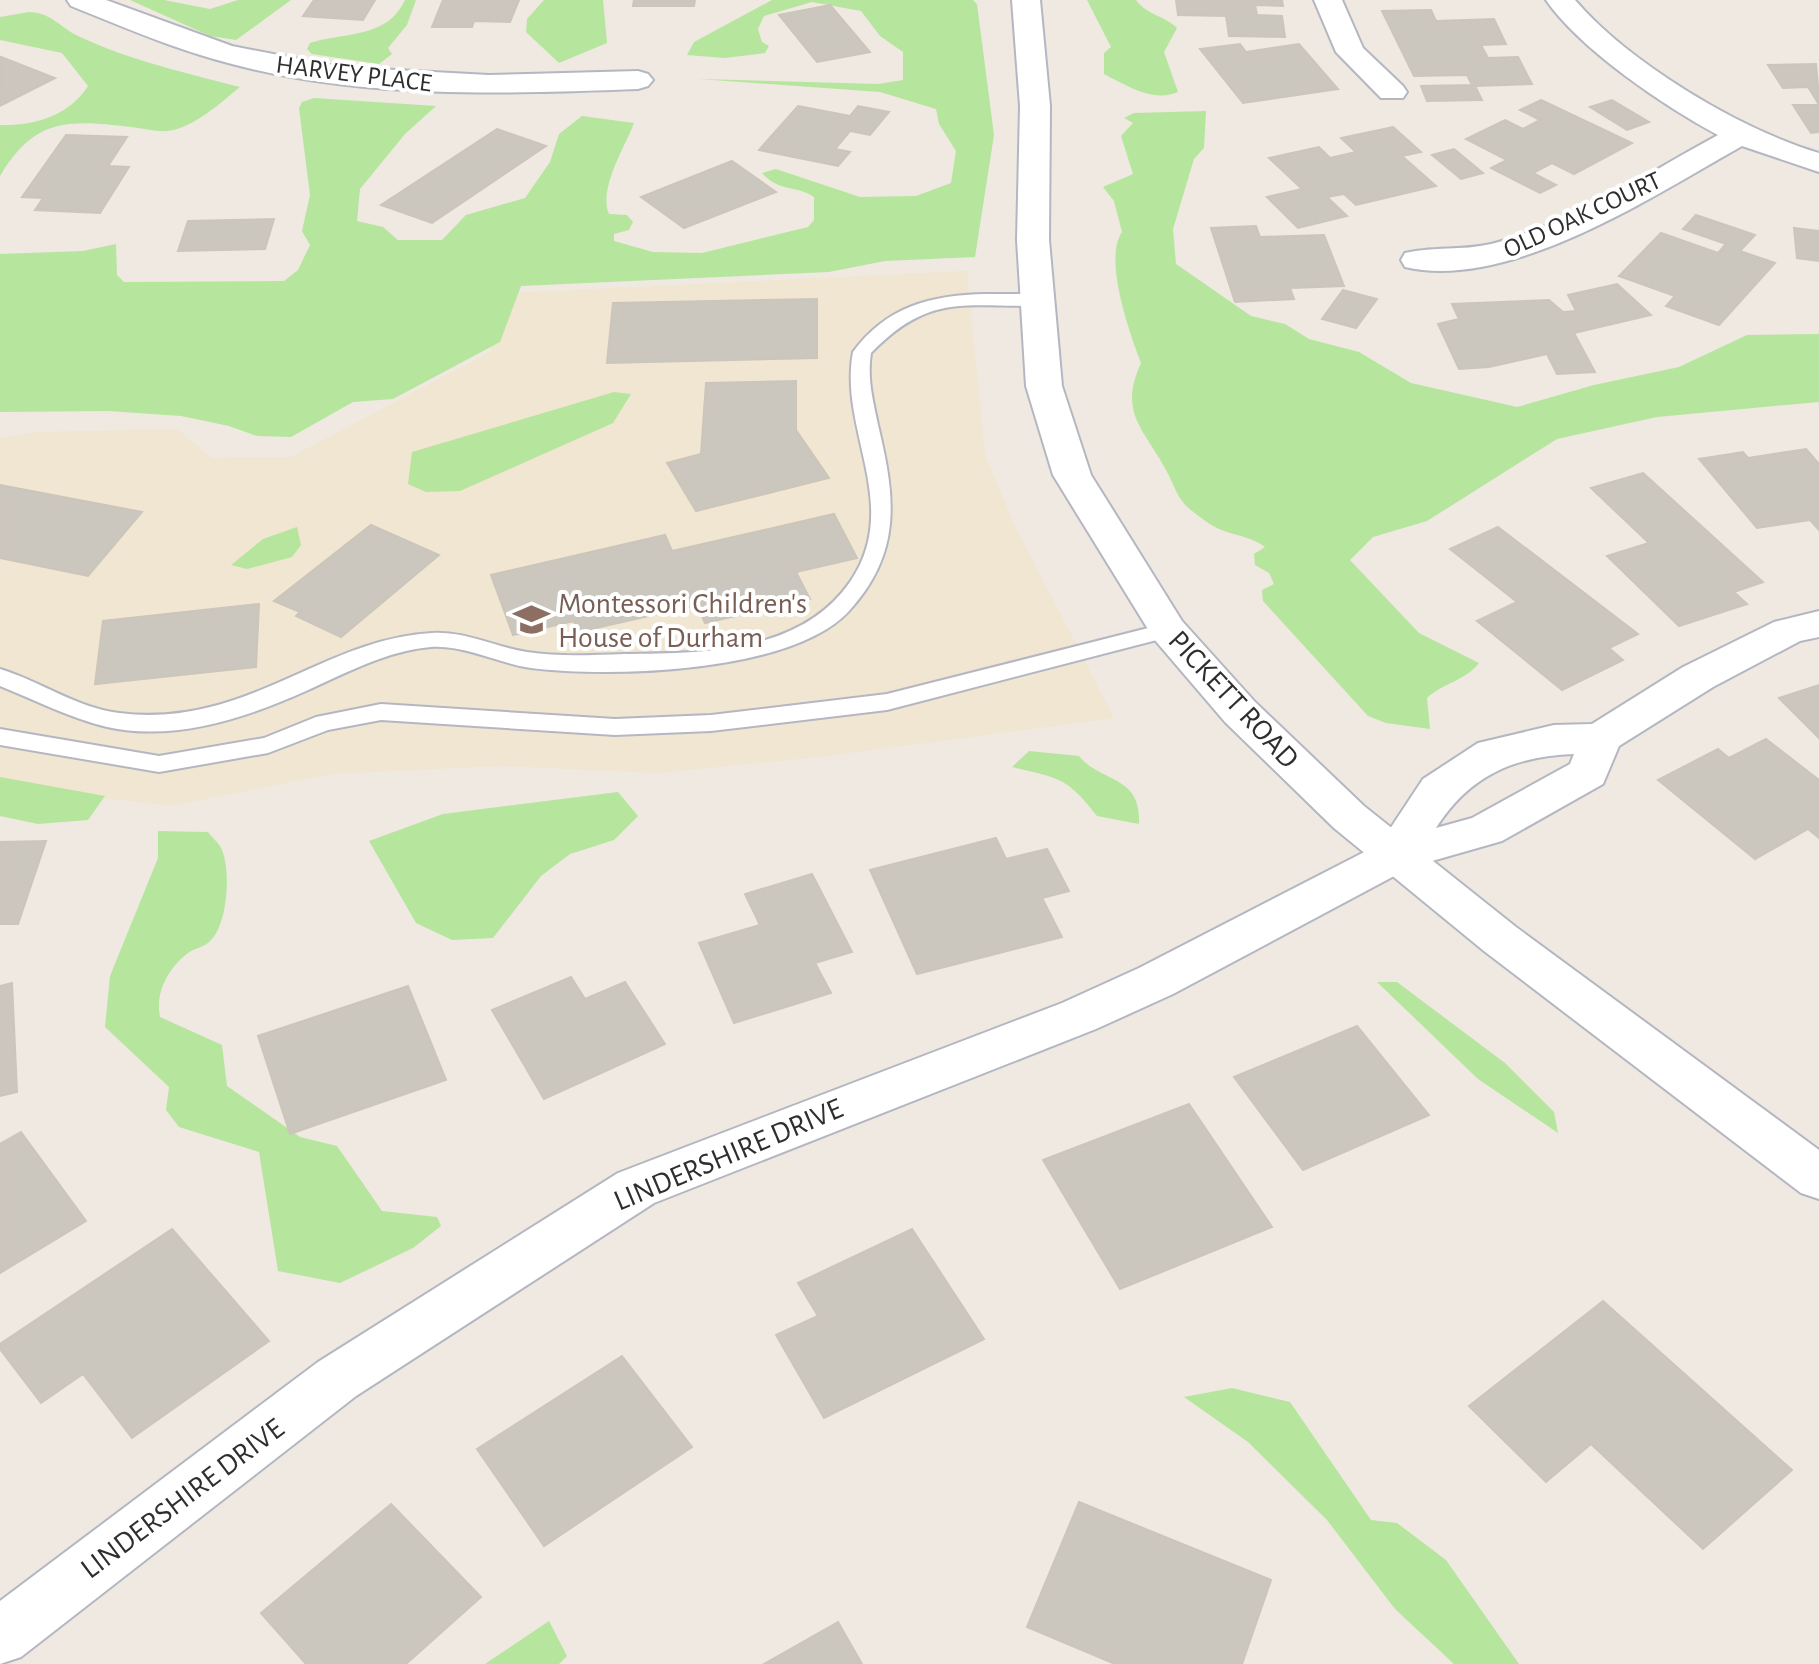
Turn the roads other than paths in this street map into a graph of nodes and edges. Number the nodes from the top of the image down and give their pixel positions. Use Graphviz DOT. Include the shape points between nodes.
graph roads {
  1 [pos="81,0"];
  2 [pos="1026,0"];
  3 [pos="1328,0"];
  4 [pos="1560,0"];
  5 [pos="638,80"];
  6 [pos="1392,92"];
  7 [pos="1738,136"];
  8 [pos="1819,163"];
  9 [pos="1417,260"];
  10 [pos="1035,300"];
  11 [pos="1819,624"];
  12 [pos="1168,630"];
  13 [pos="0,677"];
  14 [pos="0,737"];
  15 [pos="1601,738"];
  16 [pos="1493,753"];
  17 [pos="1547,796"];
  18 [pos="1396,855"];
  19 [pos="1819,1178"];
  20 [pos="0,1637"];
  21 [pos="0,1657"];
  22 [pos="5,1664"];
  1 -- 5 [label="street, HARVEY PLACE" via="187,42 303,71 439,84"];
  2 -- 10 [label="street, PICKETT ROAD" via="1035,106"];
  3 -- 6 [label="street" via="1350,52"];
  4 -- 7 [label="street" via="1582,25 1640,71"];
  7 -- 8 [label="street"];
  7 -- 9 [label="street, OLD OAK COURT" via="1516,250 1459,263"];
  10 -- 12 [label="street, PICKETT ROAD" via="1044,386 1072,475"];
  10 -- 13 [label="lane" via="922,308 904,315 862,352 857,391 883,507 880,549 840,608 823,623 779,643 685,660 564,663 513,657 447,639 414,641 210,718 117,721"];
  11 -- 15 [label="street" via="1788,631 1698,677"];
  12 -- 14 [label="lane" via="887,702 711,723 615,727 381,712 324,723 268,745 159,764"];
  12 -- 18 [label="street, PICKETT ROAD" via="1240,712"];
  15 -- 16 [label="street" via="1554,740"];
  15 -- 17 [label="street, LINDERSHIRE DRIVE" via="1588,773"];
  16 -- 17 [label="street"];
  16 -- 18 [label="street" via="1438,790"];
  17 -- 18 [label="street, LINDERSHIRE DRIVE" via="1486,830"];
  18 -- 19 [label="street, PICKETT ROAD"];
  18 -- 20 [label="street, LINDERSHIRE DRIVE" via="1079,1016 636,1188 337,1379"];
  21 -- 22 [label="street"];
}
